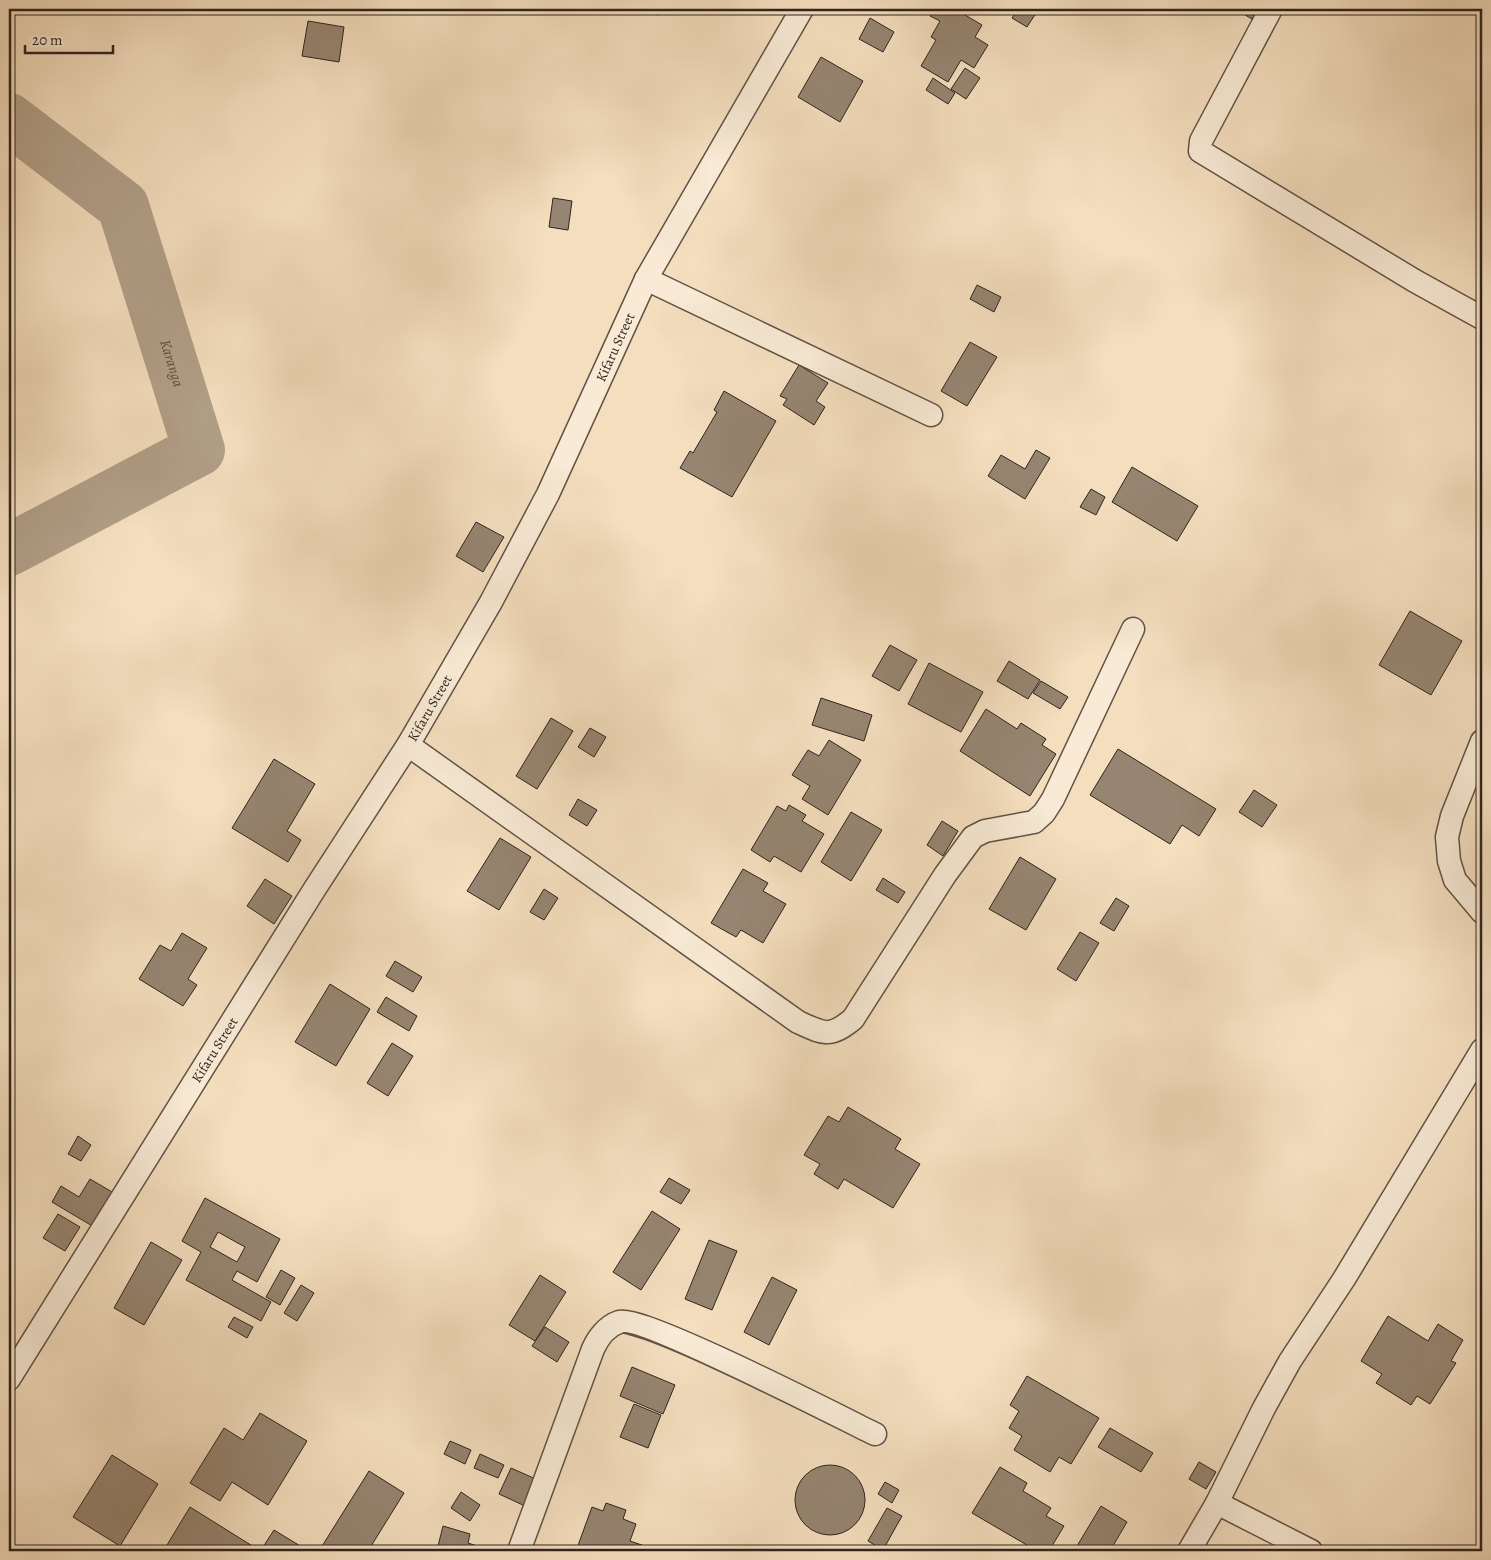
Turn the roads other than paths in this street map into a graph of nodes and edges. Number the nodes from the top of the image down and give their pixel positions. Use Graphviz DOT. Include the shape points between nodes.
graph roads {
  1 [pos="802,9"];
  2 [pos="1271,9"];
  3 [pos="646,279"];
  4 [pos="1482,318"];
  5 [pos="931,415"];
  6 [pos="1133,629"];
  7 [pos="1482,741"];
  8 [pos="408,745"];
  9 [pos="1482,912"];
  10 [pos="1482,1050"];
  11 [pos="9,1379"];
  12 [pos="875,1434"];
  13 [pos="1217,1503"];
  14 [pos="519,1551"];
  15 [pos="1189,1551"];
  16 [pos="1311,1551"];
  1 -- 3 [label="street, Kifaru Street"];
  2 -- 4 [label="street" via="1200,141 1200,151"];
  3 -- 5 [label="street"];
  3 -- 8 [label="street, Kifaru Street" via="548,494 491,602"];
  6 -- 8 [label="street" via="1044,813 1034,822 985,831 972,837 853,1019 829,1033 798,1022"];
  7 -- 9 [label="street" via="1447,837 1455,880"];
  8 -- 11 [label="street, Kifaru Street"];
  10 -- 13 [label="street" via="1344,1279 1290,1361"];
  12 -- 14 [label="street" via="692,1345 637,1325 619,1322 597,1339"];
  13 -- 15 [label="street"];
  13 -- 16 [label="street"];
}
